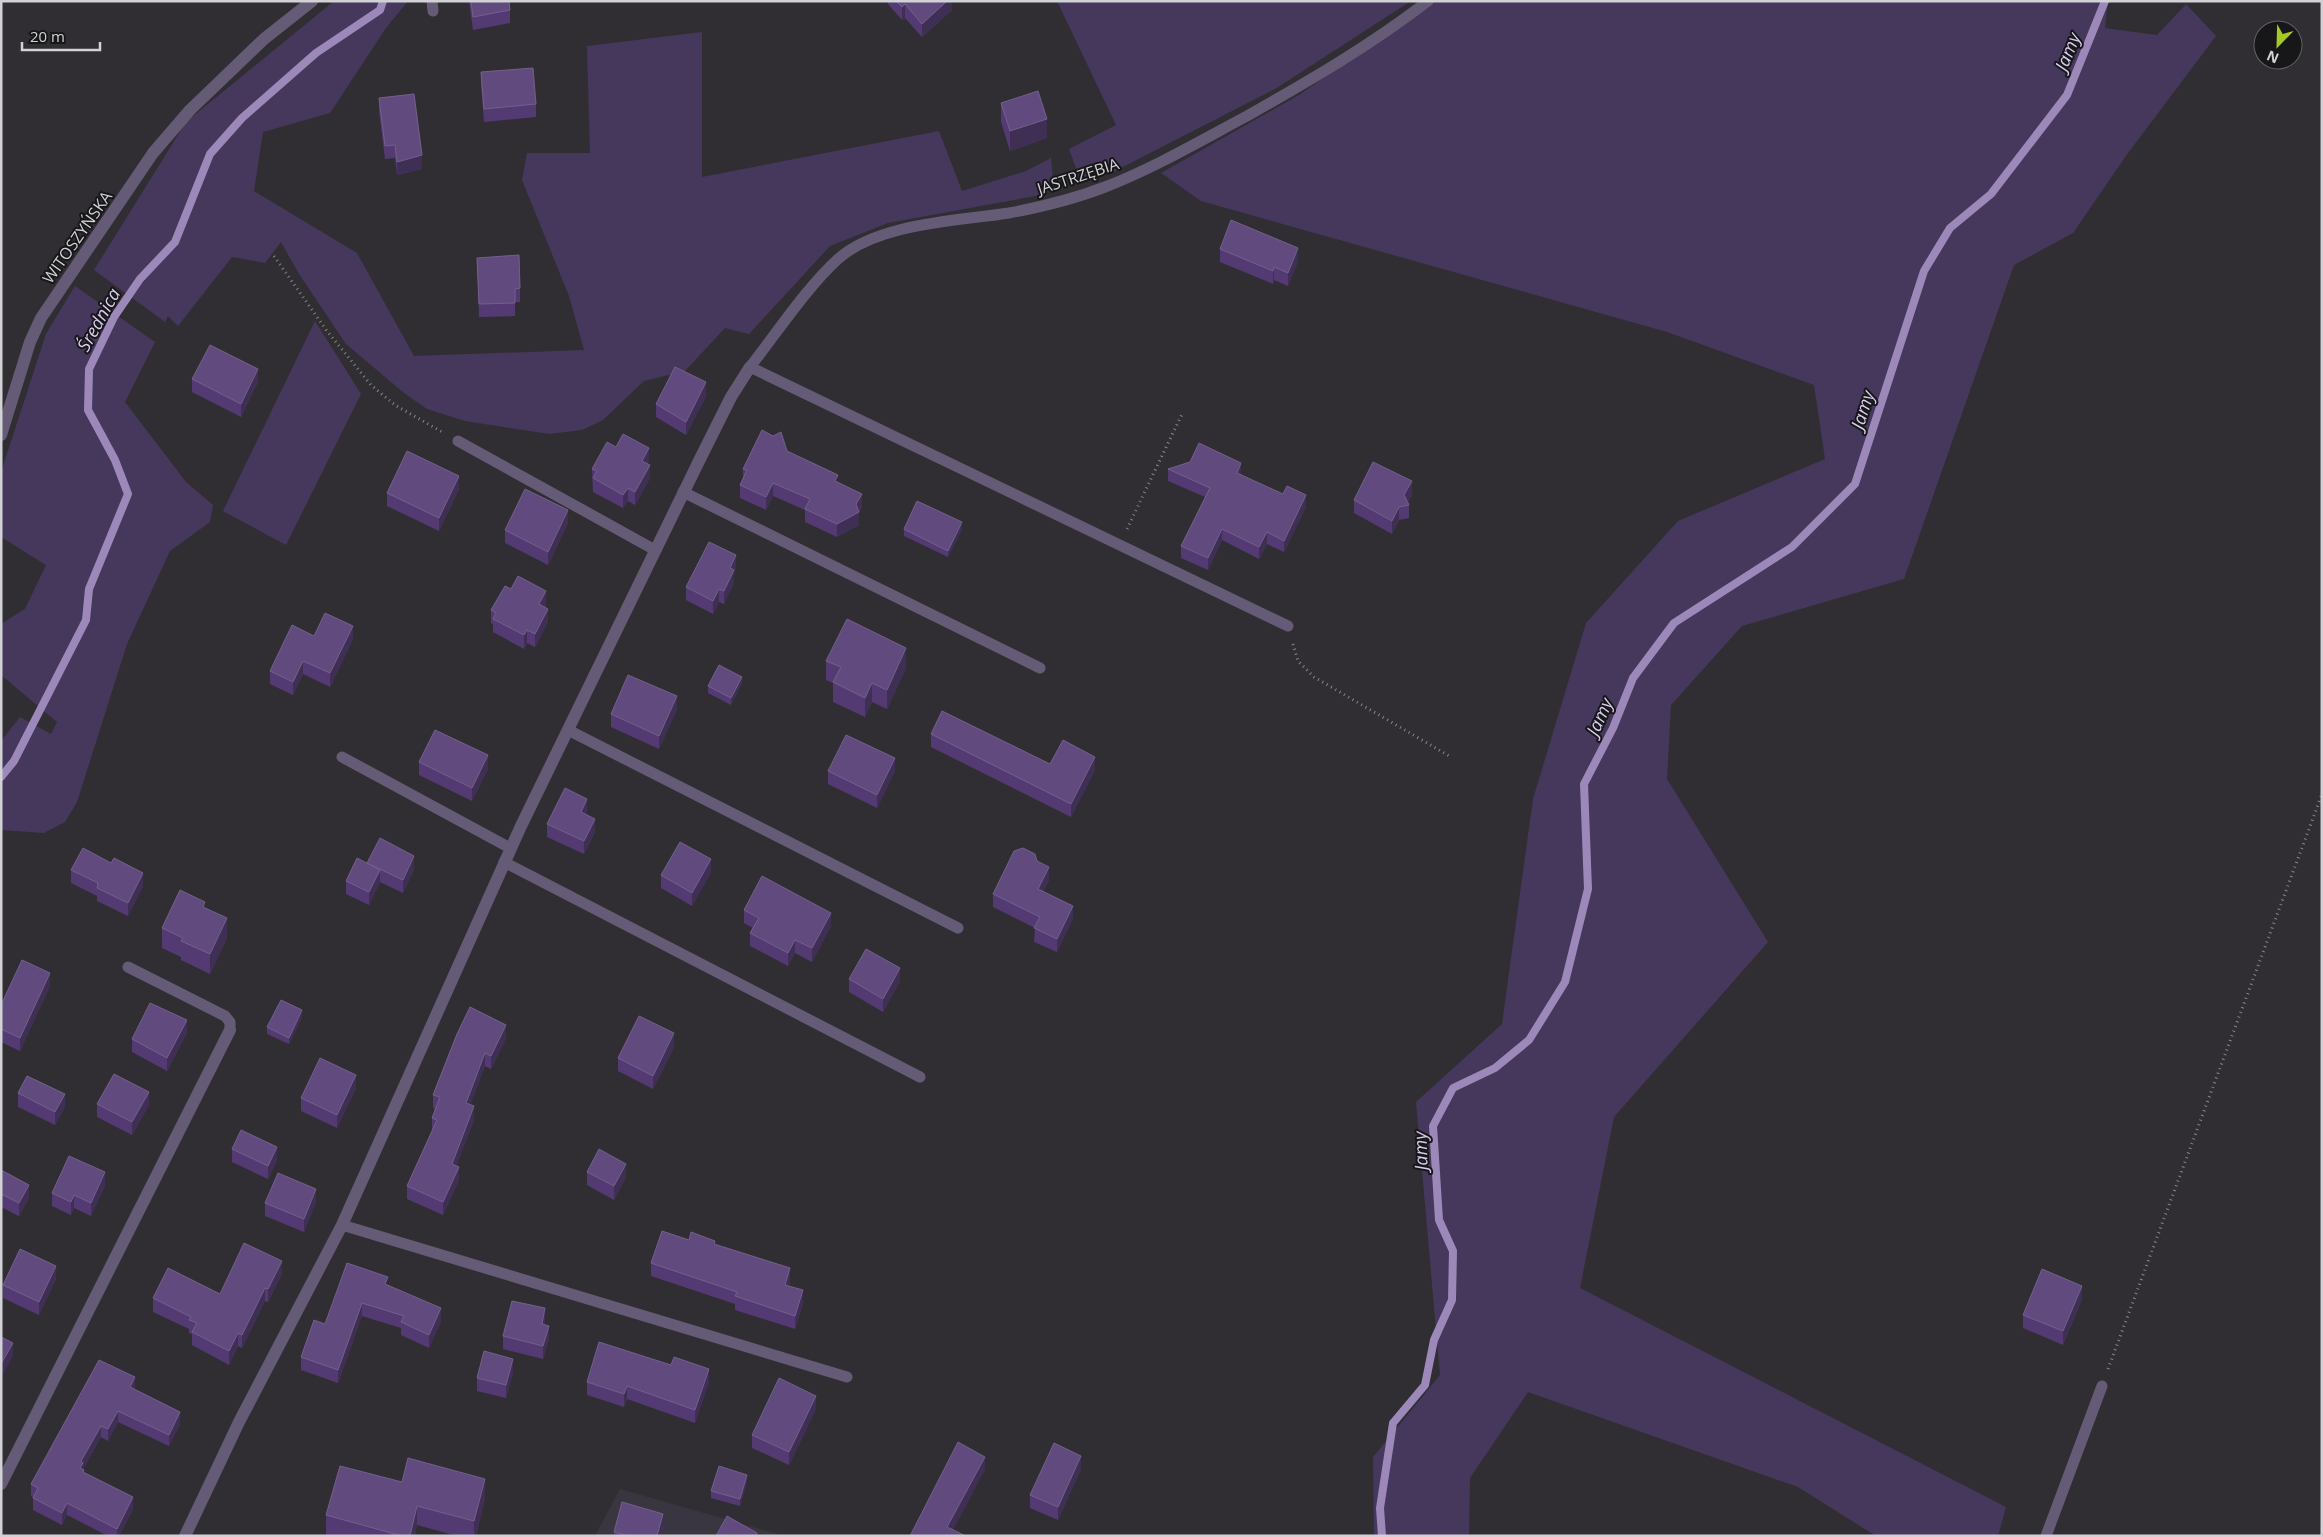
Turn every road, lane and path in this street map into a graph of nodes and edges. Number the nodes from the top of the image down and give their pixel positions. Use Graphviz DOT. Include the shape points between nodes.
graph roads {
  1 [pos="312,1"];
  2 [pos="1428,1"];
  3 [pos="274,256"];
  4 [pos="750,367"];
  5 [pos="1182,414"];
  6 [pos="1,436"];
  7 [pos="458,441"];
  8 [pos="683,492"];
  9 [pos="1119,545"];
  10 [pos="655,550"];
  11 [pos="1288,626"];
  12 [pos="1040,668"];
  13 [pos="568,730"];
  14 [pos="342,757"];
  15 [pos="1451,757"];
  16 [pos="2322,794"];
  17 [pos="510,848"];
  18 [pos="504,862"];
  19 [pos="958,928"];
  20 [pos="128,967"];
  21 [pos="230,1030"];
  22 [pos="920,1076"];
  23 [pos="342,1225"];
  24 [pos="847,1377"];
  25 [pos="2102,1386"];
  26 [pos="1,1484"];
  27 [pos="186,1536"];
  28 [pos="2046,1536"];
  1 -- 6 [label="street, WITOSZYŃSKA" via="219,80 153,153 41,318 30,342"];
  2 -- 4 [label="lane, JASTRZĘBIA" via="1332,68 1147,169 1103,188 1009,213 930,223 896,231 864,244 839,258 820,278"];
  3 -- 7 [label="path" via="371,386 395,405"];
  4 -- 8 [label="street" via="731,397"];
  4 -- 9 [label="lane"];
  5 -- 9 [label="path"];
  7 -- 10 [label="lane"];
  8 -- 10 [label="street"];
  8 -- 12 [label="lane"];
  9 -- 11 [label="lane"];
  10 -- 13 [label="street"];
  11 -- 15 [label="path" via="1298,660 1314,677"];
  13 -- 17 [label="street"];
  13 -- 19 [label="lane"];
  14 -- 17 [label="lane"];
  16 -- 25 [label="path"];
  17 -- 18 [label="street"];
  18 -- 22 [label="lane"];
  18 -- 23 [label="street"];
  20 -- 21 [label="lane" via="225,1016 230,1022"];
  21 -- 26 [label="street"];
  23 -- 24 [label="lane"];
  23 -- 27 [label="street" via="239,1422"];
  25 -- 28 [label="lane"];
}
